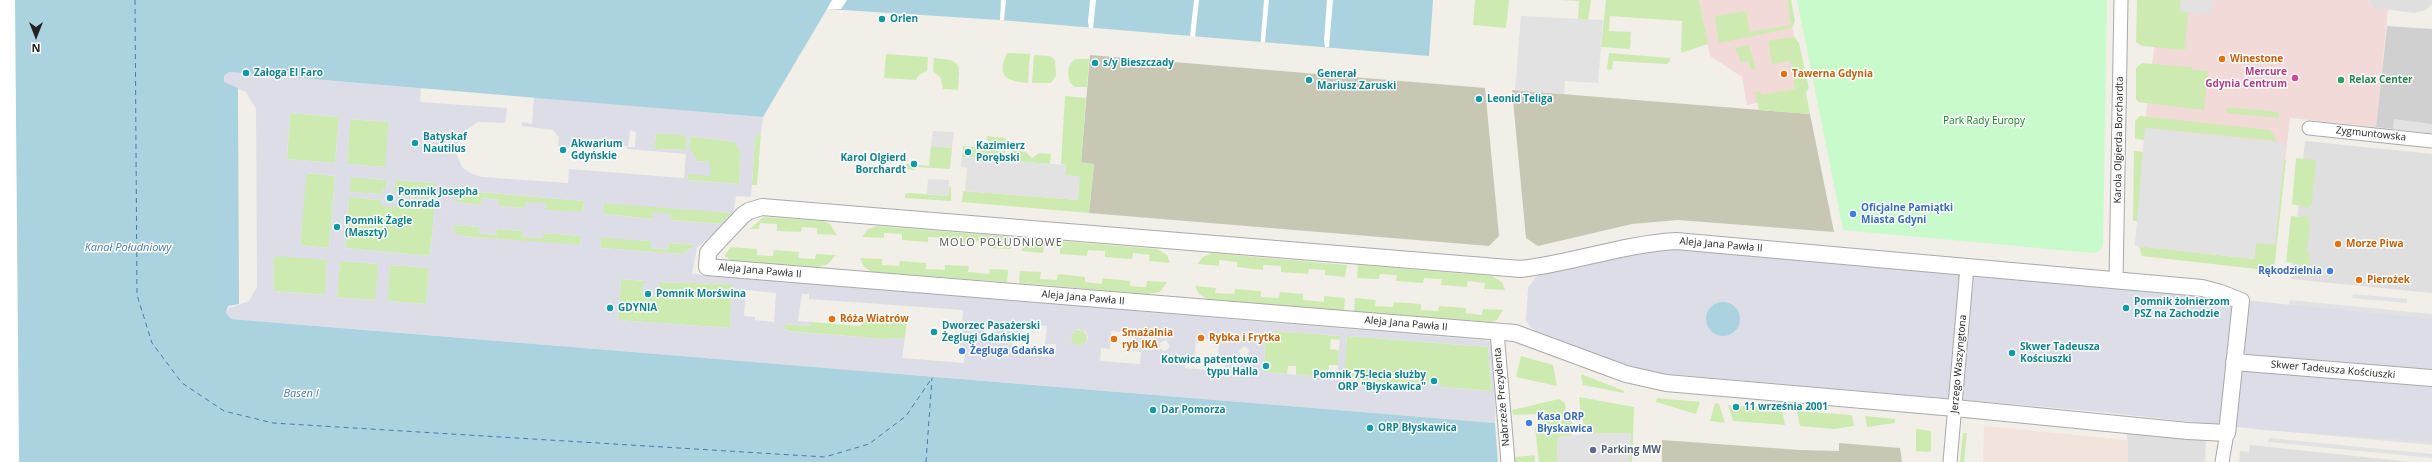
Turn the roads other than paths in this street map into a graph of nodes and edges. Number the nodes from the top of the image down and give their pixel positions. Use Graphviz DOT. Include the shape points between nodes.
graph roads {
  1 [pos="2121,0"];
  2 [pos="2309,128"];
  3 [pos="2432,141"];
  4 [pos="1967,267"];
  5 [pos="2116,281"];
  6 [pos="1497,332"];
  7 [pos="2234,362"];
  8 [pos="2432,378"];
  9 [pos="1955,408"];
  10 [pos="2227,433"];
  11 [pos="1508,462"];
  12 [pos="1950,462"];
  13 [pos="2222,462"];
  1 -- 5 [label="street, Karola Olgierda Borchardta"];
  2 -- 3 [label="street, Zygmuntowska"];
  4 -- 5 [label="street"];
  4 -- 6 [label="street, Aleja Jana Pawła II" via="1676,241 1631,246 1521,269 762,208 743,215 707,256 707,267"];
  4 -- 9 [label="street, Jerzego Waszyngtona"];
  5 -- 7 [label="street" via="2202,288 2241,301"];
  6 -- 9 [label="street, Aleja Jana Pawła II" via="1515,333 1644,380"];
  6 -- 11 [label="street, Nabrzeże Prezydenta"];
  7 -- 8 [label="street, Skwer Tadeusza Kościuszki"];
  7 -- 10 [label="street"];
  9 -- 10 [label="street" via="2018,416"];
  9 -- 12 [label="street, Jerzego Waszyngtona"];
  10 -- 13 [label="street"];
}
